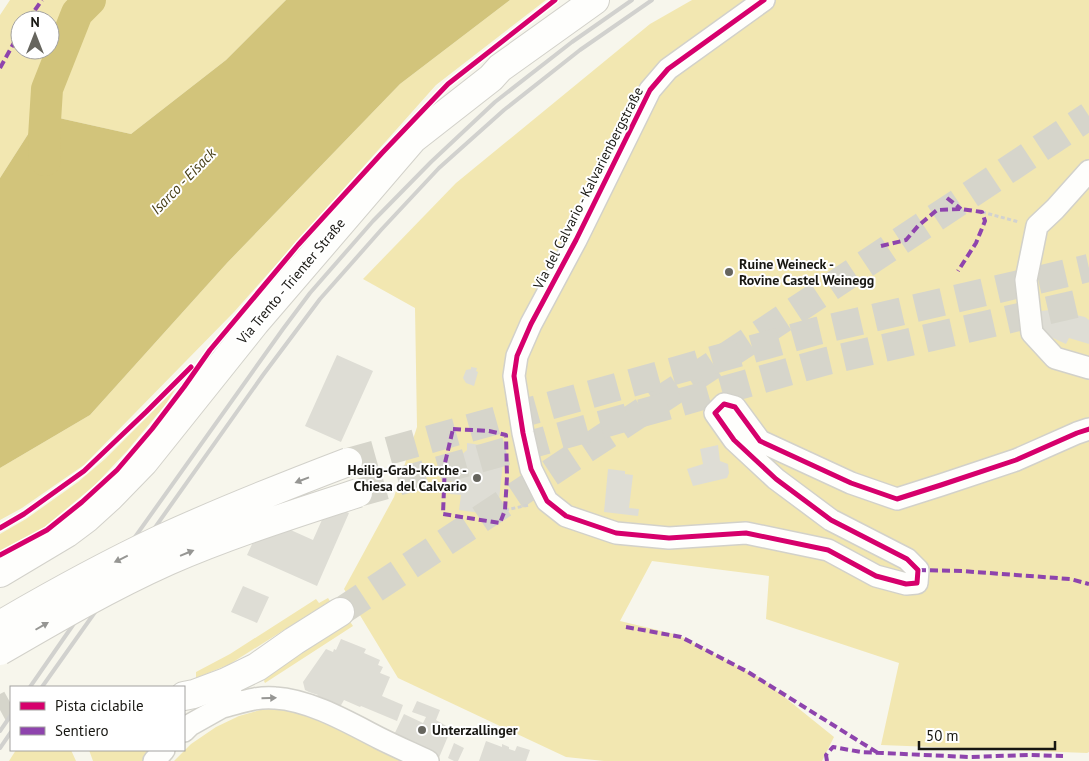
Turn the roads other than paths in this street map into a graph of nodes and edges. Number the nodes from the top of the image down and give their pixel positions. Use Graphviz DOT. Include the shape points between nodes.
graph roads {
  1 [pos="595,0"];
  2 [pos="764,0"];
  3 [pos="1089,171"];
  4 [pos="1089,368"];
  5 [pos="1089,429"];
  6 [pos="348,462"];
  7 [pos="358,493"];
  8 [pos="0,574"];
  9 [pos="340,612"];
  10 [pos="0,625"];
  11 [pos="0,651"];
  12 [pos="256,667"];
  13 [pos="185,696"];
  14 [pos="222,707"];
  15 [pos="185,730"];
  16 [pos="163,751"];
  17 [pos="154,761"];
  18 [pos="428,761"];
  1 -- 8 [label="main road, Via Trento - Trienter Straße" via="500,68 413,139 255,324 144,462 87,518"];
  2 -- 5 [label="street, Via del Calvario - Kalvarienbergstraße" via="668,69 650,90 517,356 514,376 523,433 531,469 547,501 566,516 616,533 669,538 746,533 828,550 876,576 906,584 917,583 918,570 907,559 831,520 776,479 734,440 715,413 724,404 735,407 760,441 851,483 897,498 1016,460"];
  3 -- 4 [label="street" via="1037,226 1026,280 1032,333 1055,358"];
  6 -- 10 [label="main road, one-way, bridge" via="161,539 60,590"];
  11 -- 7 [label="main road, one-way, bridge" via="60,616 169,561 222,539"];
  9 -- 12 [label="main road"];
  12 -- 13 [label="main road" via="226,682"];
  12 -- 14 [label="street" via="242,690"];
  14 -- 15 [label="street"];
  14 -- 18 [label="street, one-way" via="274,698 298,701 349,721"];
  16 -- 17 [label="street"];
}
